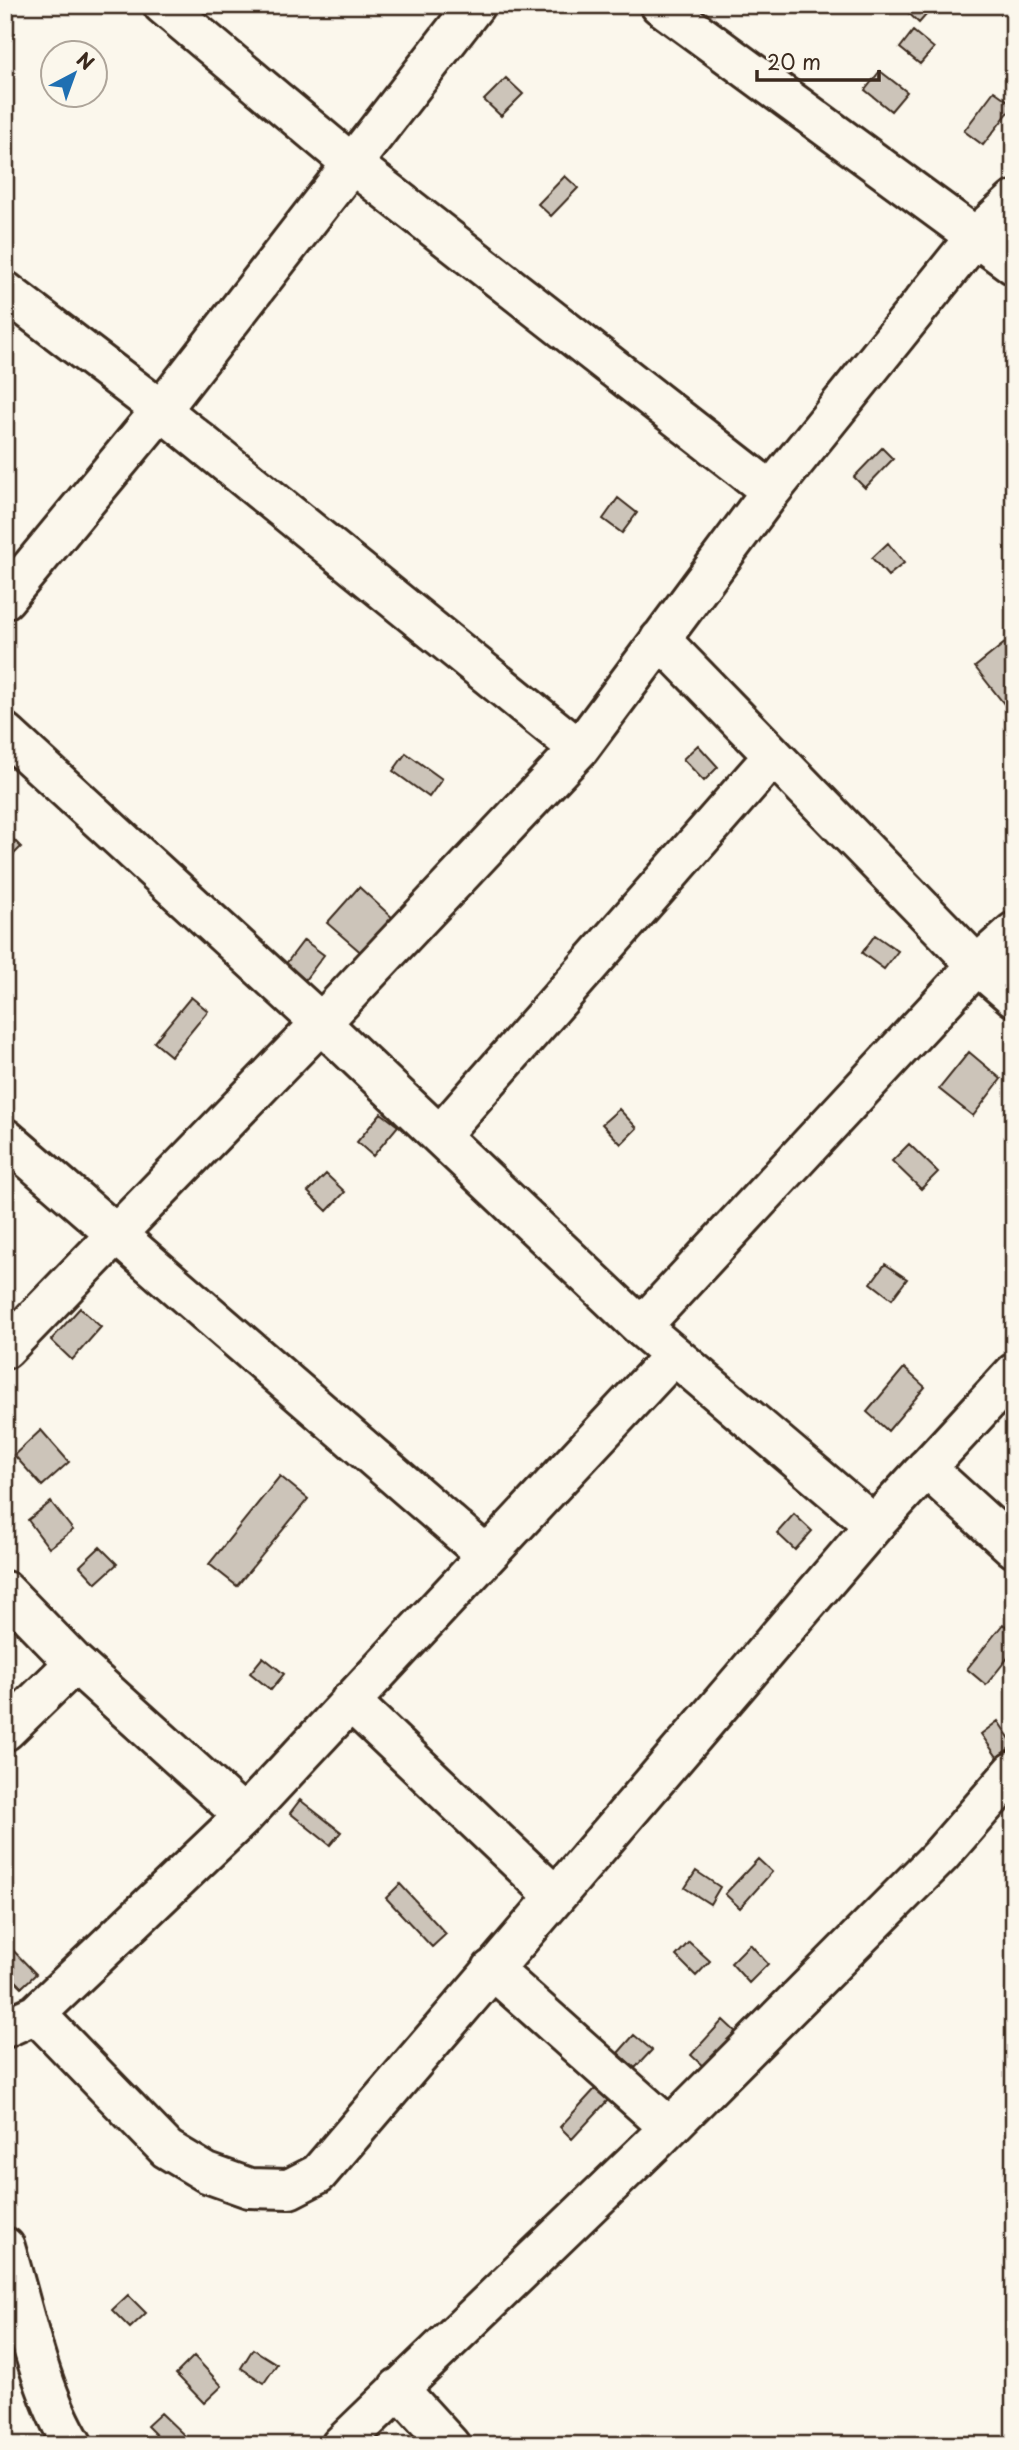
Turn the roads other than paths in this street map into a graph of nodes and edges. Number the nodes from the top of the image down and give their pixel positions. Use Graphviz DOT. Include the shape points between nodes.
graph roads {
  1 [pos="163,5"];
  2 [pos="475,5"];
  3 [pos="660,5"];
  4 [pos="351,163"];
  5 [pos="1014,201"];
  6 [pos="976,236"];
  7 [pos="1014,265"];
  8 [pos="5,290"];
  9 [pos="161,410"];
  10 [pos="771,492"];
  11 [pos="5,599"];
  12 [pos="660,639"];
  13 [pos="5,733"];
  14 [pos="579,749"];
  15 [pos="773,756"];
  16 [pos="1014,932"];
  17 [pos="977,965"];
  18 [pos="1014,997"];
  19 [pos="321,1023"];
  20 [pos="440,1135"];
  21 [pos="5,1138"];
  22 [pos="117,1234"];
  23 [pos="641,1327"];
  24 [pos="5,1349"];
  25 [pos="673,1356"];
  26 [pos="1014,1373"];
  27 [pos="926,1468"];
  28 [pos="874,1525"];
  29 [pos="1014,1548"];
  30 [pos="485,1554"];
  31 [pos="5,1591"];
  32 [pos="75,1663"];
  33 [pos="350,1701"];
  34 [pos="5,1731"];
  35 [pos="1014,1771"];
  36 [pos="244,1816"];
  37 [pos="555,1896"];
  38 [pos="492,1969"];
  39 [pos="20,2021"];
  40 [pos="669,2127"];
  41 [pos="5,2248"];
  42 [pos="398,2388"];
  43 [pos="74,2445"];
  44 [pos="341,2445"];
  45 [pos="450,2445"];
  1 -- 4 [label="street"];
  2 -- 4 [label="street"];
  3 -- 6 [label="street"];
  4 -- 9 [label="street"];
  4 -- 10 [label="street"];
  5 -- 6 [label="street"];
  6 -- 7 [label="street"];
  6 -- 10 [label="street"];
  8 -- 9 [label="street"];
  9 -- 11 [label="street"];
  9 -- 14 [label="street"];
  10 -- 12 [label="street"];
  12 -- 14 [label="street"];
  12 -- 15 [label="street"];
  13 -- 19 [label="street"];
  14 -- 19 [label="street"];
  15 -- 17 [label="street"];
  15 -- 20 [label="street"];
  16 -- 17 [label="street"];
  17 -- 18 [label="street"];
  17 -- 23 [label="street"];
  19 -- 20 [label="street"];
  19 -- 22 [label="street"];
  20 -- 23 [label="street"];
  21 -- 22 [label="street"];
  22 -- 24 [label="street"];
  22 -- 30 [label="street"];
  23 -- 25 [label="street"];
  25 -- 28 [label="street"];
  25 -- 30 [label="street"];
  26 -- 27 [label="street"];
  27 -- 28 [label="street"];
  27 -- 29 [label="street"];
  28 -- 37 [label="street"];
  30 -- 33 [label="street"];
  31 -- 32 [label="street"];
  32 -- 34 [label="street"];
  32 -- 36 [label="street"];
  33 -- 36 [label="street"];
  33 -- 37 [label="street"];
  35 -- 40 [label="street" via="941,1855"];
  36 -- 39 [label="street"];
  37 -- 38 [label="street"];
  38 -- 39 [label="street" via="318,2174 289,2189 249,2188 207,2173 167,2149"];
  38 -- 40 [label="street"];
  40 -- 42 [label="street"];
  41 -- 43 [label="street" via="44,2377"];
  42 -- 44 [label="street"];
  42 -- 45 [label="street"];
}
